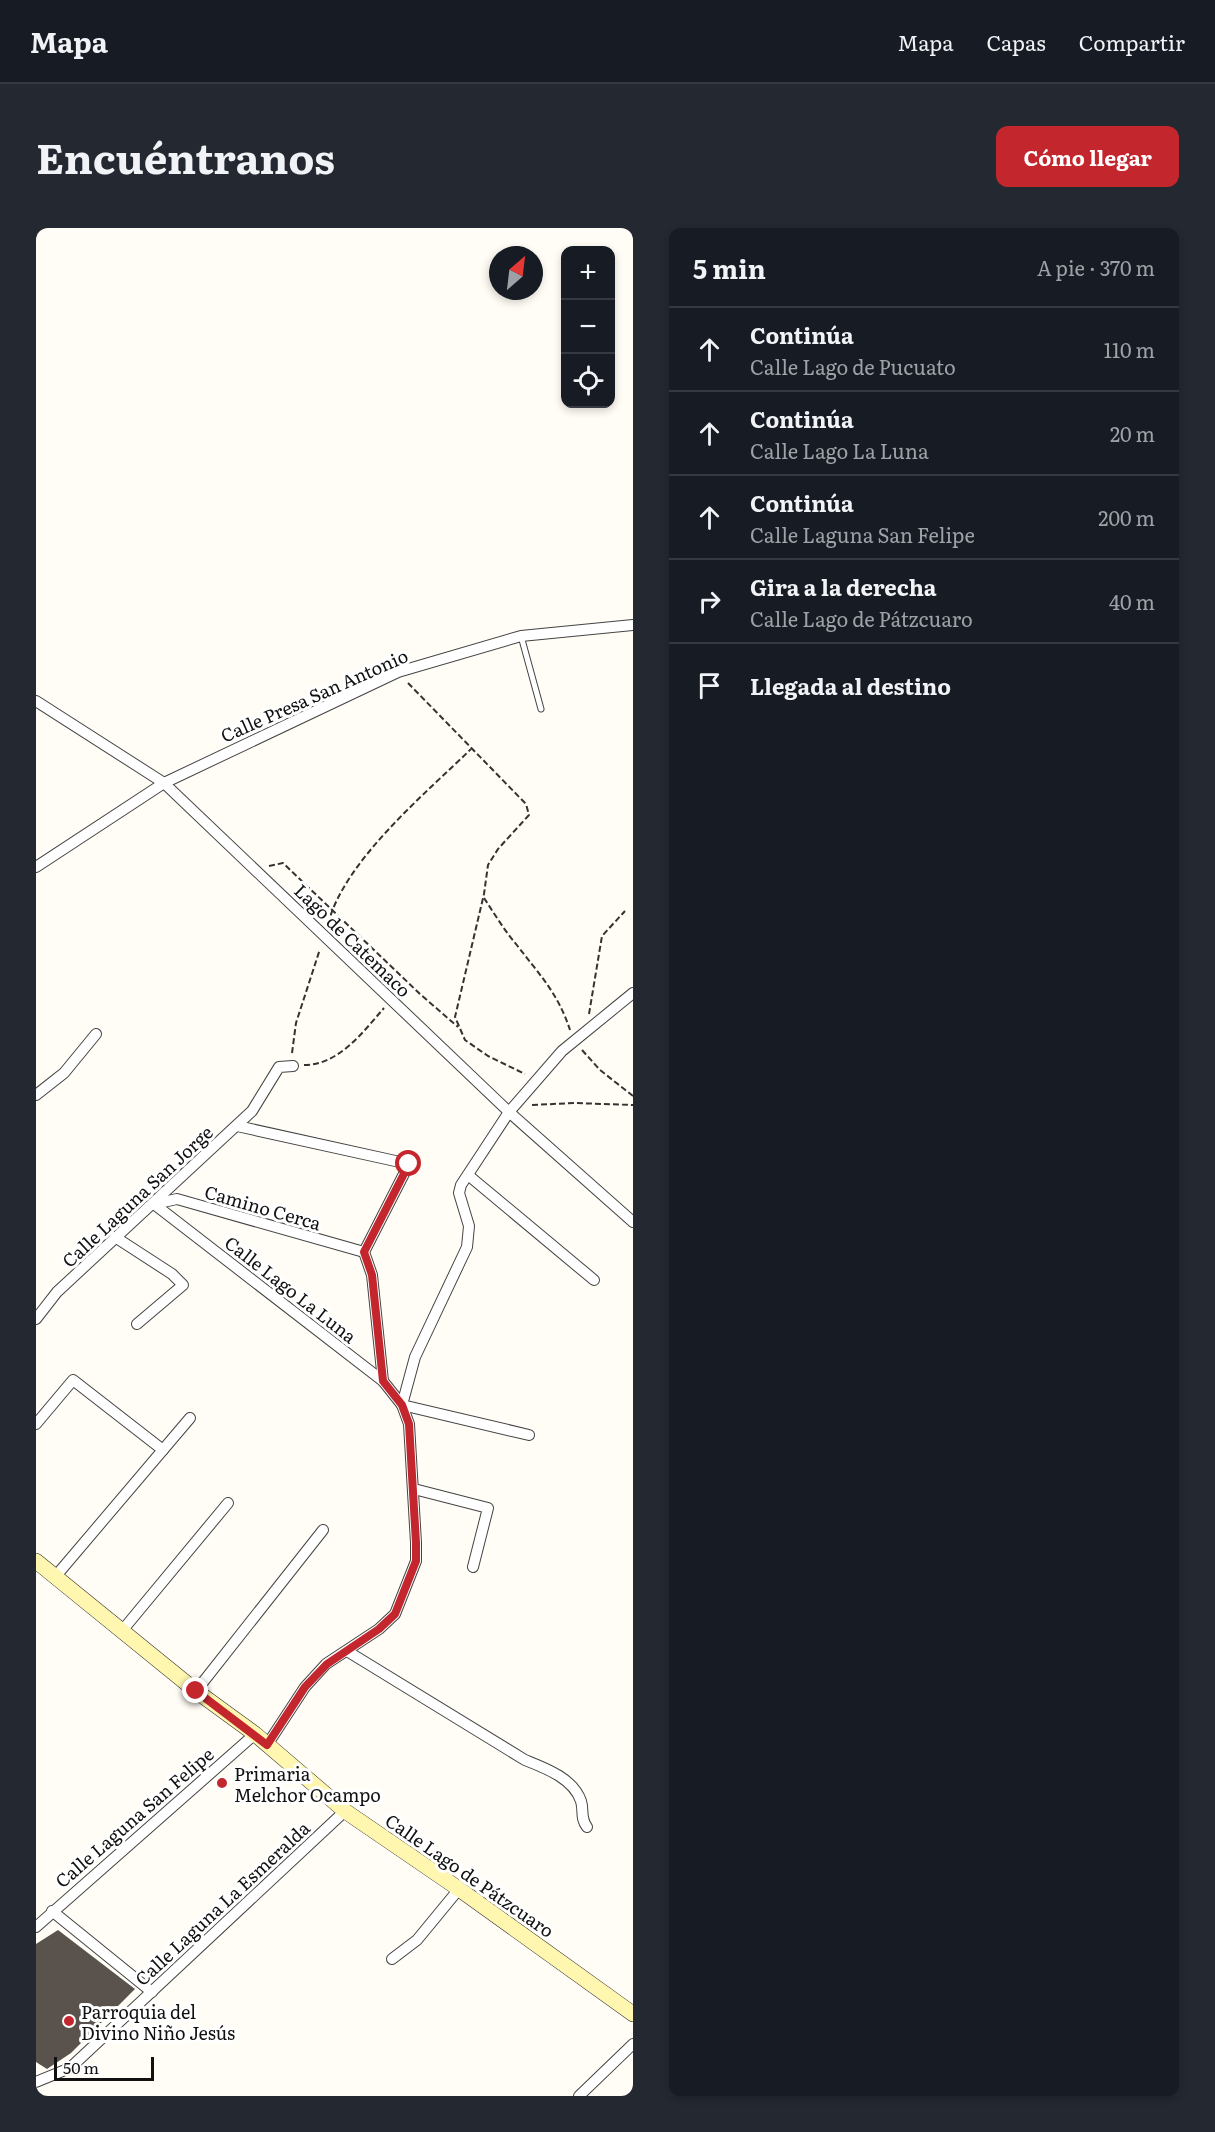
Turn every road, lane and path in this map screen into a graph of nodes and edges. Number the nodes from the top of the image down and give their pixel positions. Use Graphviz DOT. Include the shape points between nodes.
graph roads {
  1 [pos="633,625"];
  2 [pos="521,636"];
  3 [pos="398,672"];
  4 [pos="36,700"];
  5 [pos="541,709"];
  6 [pos="471,749"];
  7 [pos="164,783"];
  8 [pos="36,867"];
  9 [pos="254,869"];
  10 [pos="483,898"];
  11 [pos="332,907"];
  12 [pos="625,910"];
  13 [pos="324,936"];
  14 [pos="633,993"];
  15 [pos="391,1000"];
  16 [pos="461,1029"];
  17 [pos="590,1029"];
  18 [pos="96,1034"];
  19 [pos="574,1042"];
  20 [pos="293,1066"];
  21 [pos="538,1079"];
  22 [pos="36,1095"];
  23 [pos="633,1096"];
  24 [pos="633,1105"];
  25 [pos="512,1109"];
  26 [pos="237,1126"];
  27 [pos="468,1175"];
  28 [pos="154,1204"];
  29 [pos="633,1222"];
  30 [pos="115,1237"];
  31 [pos="364,1252"];
  32 [pos="594,1280"];
  33 [pos="36,1319"];
  34 [pos="136,1324"];
  35 [pos="383,1381"];
  36 [pos="402,1405"];
  37 [pos="190,1418"];
  38 [pos="36,1424"];
  39 [pos="529,1435"];
  40 [pos="163,1450"];
  41 [pos="414,1489"];
  42 [pos="228,1503"];
  43 [pos="323,1530"];
  44 [pos="36,1561"];
  45 [pos="473,1567"];
  46 [pos="55,1577"];
  47 [pos="121,1632"];
  48 [pos="347,1651"];
  49 [pos="196,1691"];
  50 [pos="255,1734"];
  51 [pos="267,1745"];
  52 [pos="345,1811"];
  53 [pos="587,1827"];
  54 [pos="459,1889"];
  55 [pos="52,1911"];
  56 [pos="36,1926"];
  57 [pos="392,1959"];
  58 [pos="152,1992"];
  59 [pos="633,2014"];
  60 [pos="633,2044"];
  61 [pos="36,2082"];
  62 [pos="579,2096"];
  1 -- 2 [label="street, Calle Presa San Antonio"];
  2 -- 3 [label="street, Calle Presa San Antonio"];
  2 -- 5 [label="lane"];
  3 -- 6 [label="path"];
  3 -- 7 [label="street, Calle Presa San Antonio"];
  4 -- 7 [label="street, Lago de Catemaco"];
  6 -- 10 [label="path" via="526,804 529,815 488,865"];
  6 -- 11 [label="path" via="384,834"];
  7 -- 8 [label="street, Calle Presa San Antonio"];
  7 -- 9 [label="street, Lago de Catemaco"];
  9 -- 11 [label="path" via="283,863"];
  9 -- 13 [label="street, Lago de Catemaco"];
  10 -- 16 [label="path" via="455,1017"];
  10 -- 19 [label="path" via="549,984 565,1010"];
  11 -- 13 [label="path"];
  11 -- 16 [label="path"];
  12 -- 17 [label="path" via="602,936 589,1012"];
  13 -- 15 [label="street, Lago de Catemaco"];
  13 -- 20 [label="path" via="296,1023"];
  14 -- 17 [label="street"];
  15 -- 20 [label="path" via="342,1052 317,1065"];
  15 -- 25 [label="street, Lago de Catemaco"];
  16 -- 21 [label="path" via="465,1040 488,1056"];
  17 -- 19 [label="street"];
  18 -- 22 [label="street" via="64,1073"];
  19 -- 21 [label="street"];
  19 -- 23 [label="path" via="600,1070"];
  20 -- 26 [label="street, Calle Laguna San Jorge" via="279,1066 252,1111"];
  21 -- 25 [label="street"];
  24 -- 25 [label="path" via="574,1103"];
  25 -- 27 [label="street"];
  25 -- 29 [label="street, Lago de Catemaco"];
  26 -- 28 [label="street, Calle Laguna San Jorge"];
  26 -- 31 [label="street" via="409,1164"];
  27 -- 32 [label="street"];
  27 -- 36 [label="street" via="459,1193 470,1226 467,1246 415,1357"];
  28 -- 30 [label="street, Calle Laguna San Jorge"];
  28 -- 31 [label="street, Camino Cerca" via="177,1199"];
  28 -- 35 [label="street, Calle Lago La Luna"];
  30 -- 33 [label="street, Calle Laguna San Jorge"];
  30 -- 34 [label="street" via="183,1285"];
  31 -- 35 [label="street" via="372,1275"];
  35 -- 36 [label="street, Calle Lago La Luna"];
  36 -- 39 [label="street"];
  36 -- 41 [label="street" via="409,1424"];
  37 -- 40 [label="street"];
  38 -- 40 [label="street" via="73,1380"];
  40 -- 46 [label="street"];
  41 -- 45 [label="street" via="488,1508"];
  41 -- 48 [label="street" via="416,1561 407,1588 395,1614"];
  42 -- 47 [label="street"];
  43 -- 49 [label="street"];
  44 -- 46 [label="street, Calle Lago de Pátzcuaro"];
  46 -- 47 [label="street, Calle Lago de Pátzcuaro"];
  47 -- 49 [label="street, Calle Lago de Pátzcuaro"];
  48 -- 51 [label="street" via="327,1664 305,1687"];
  48 -- 53 [label="street" via="525,1760 552,1770 581,1801 582,1820"];
  49 -- 50 [label="street, Calle Lago de Pátzcuaro"];
  50 -- 51 [label="street, Calle Lago de Pátzcuaro"];
  50 -- 55 [label="street, Calle Laguna San Felipe"];
  51 -- 52 [label="street, Calle Lago de Pátzcuaro"];
  52 -- 54 [label="street, Calle Lago de Pátzcuaro"];
  52 -- 58 [label="street, Calle Laguna La Esmeralda"];
  54 -- 57 [label="street" via="417,1940"];
  54 -- 59 [label="street, Calle Lago de Pátzcuaro"];
  55 -- 56 [label="street, Calle Laguna San Felipe"];
  55 -- 58 [label="street"];
  58 -- 61 [label="street, Calle Laguna La Esmeralda" via="70,2068"];
  60 -- 62 [label="street"];
}
